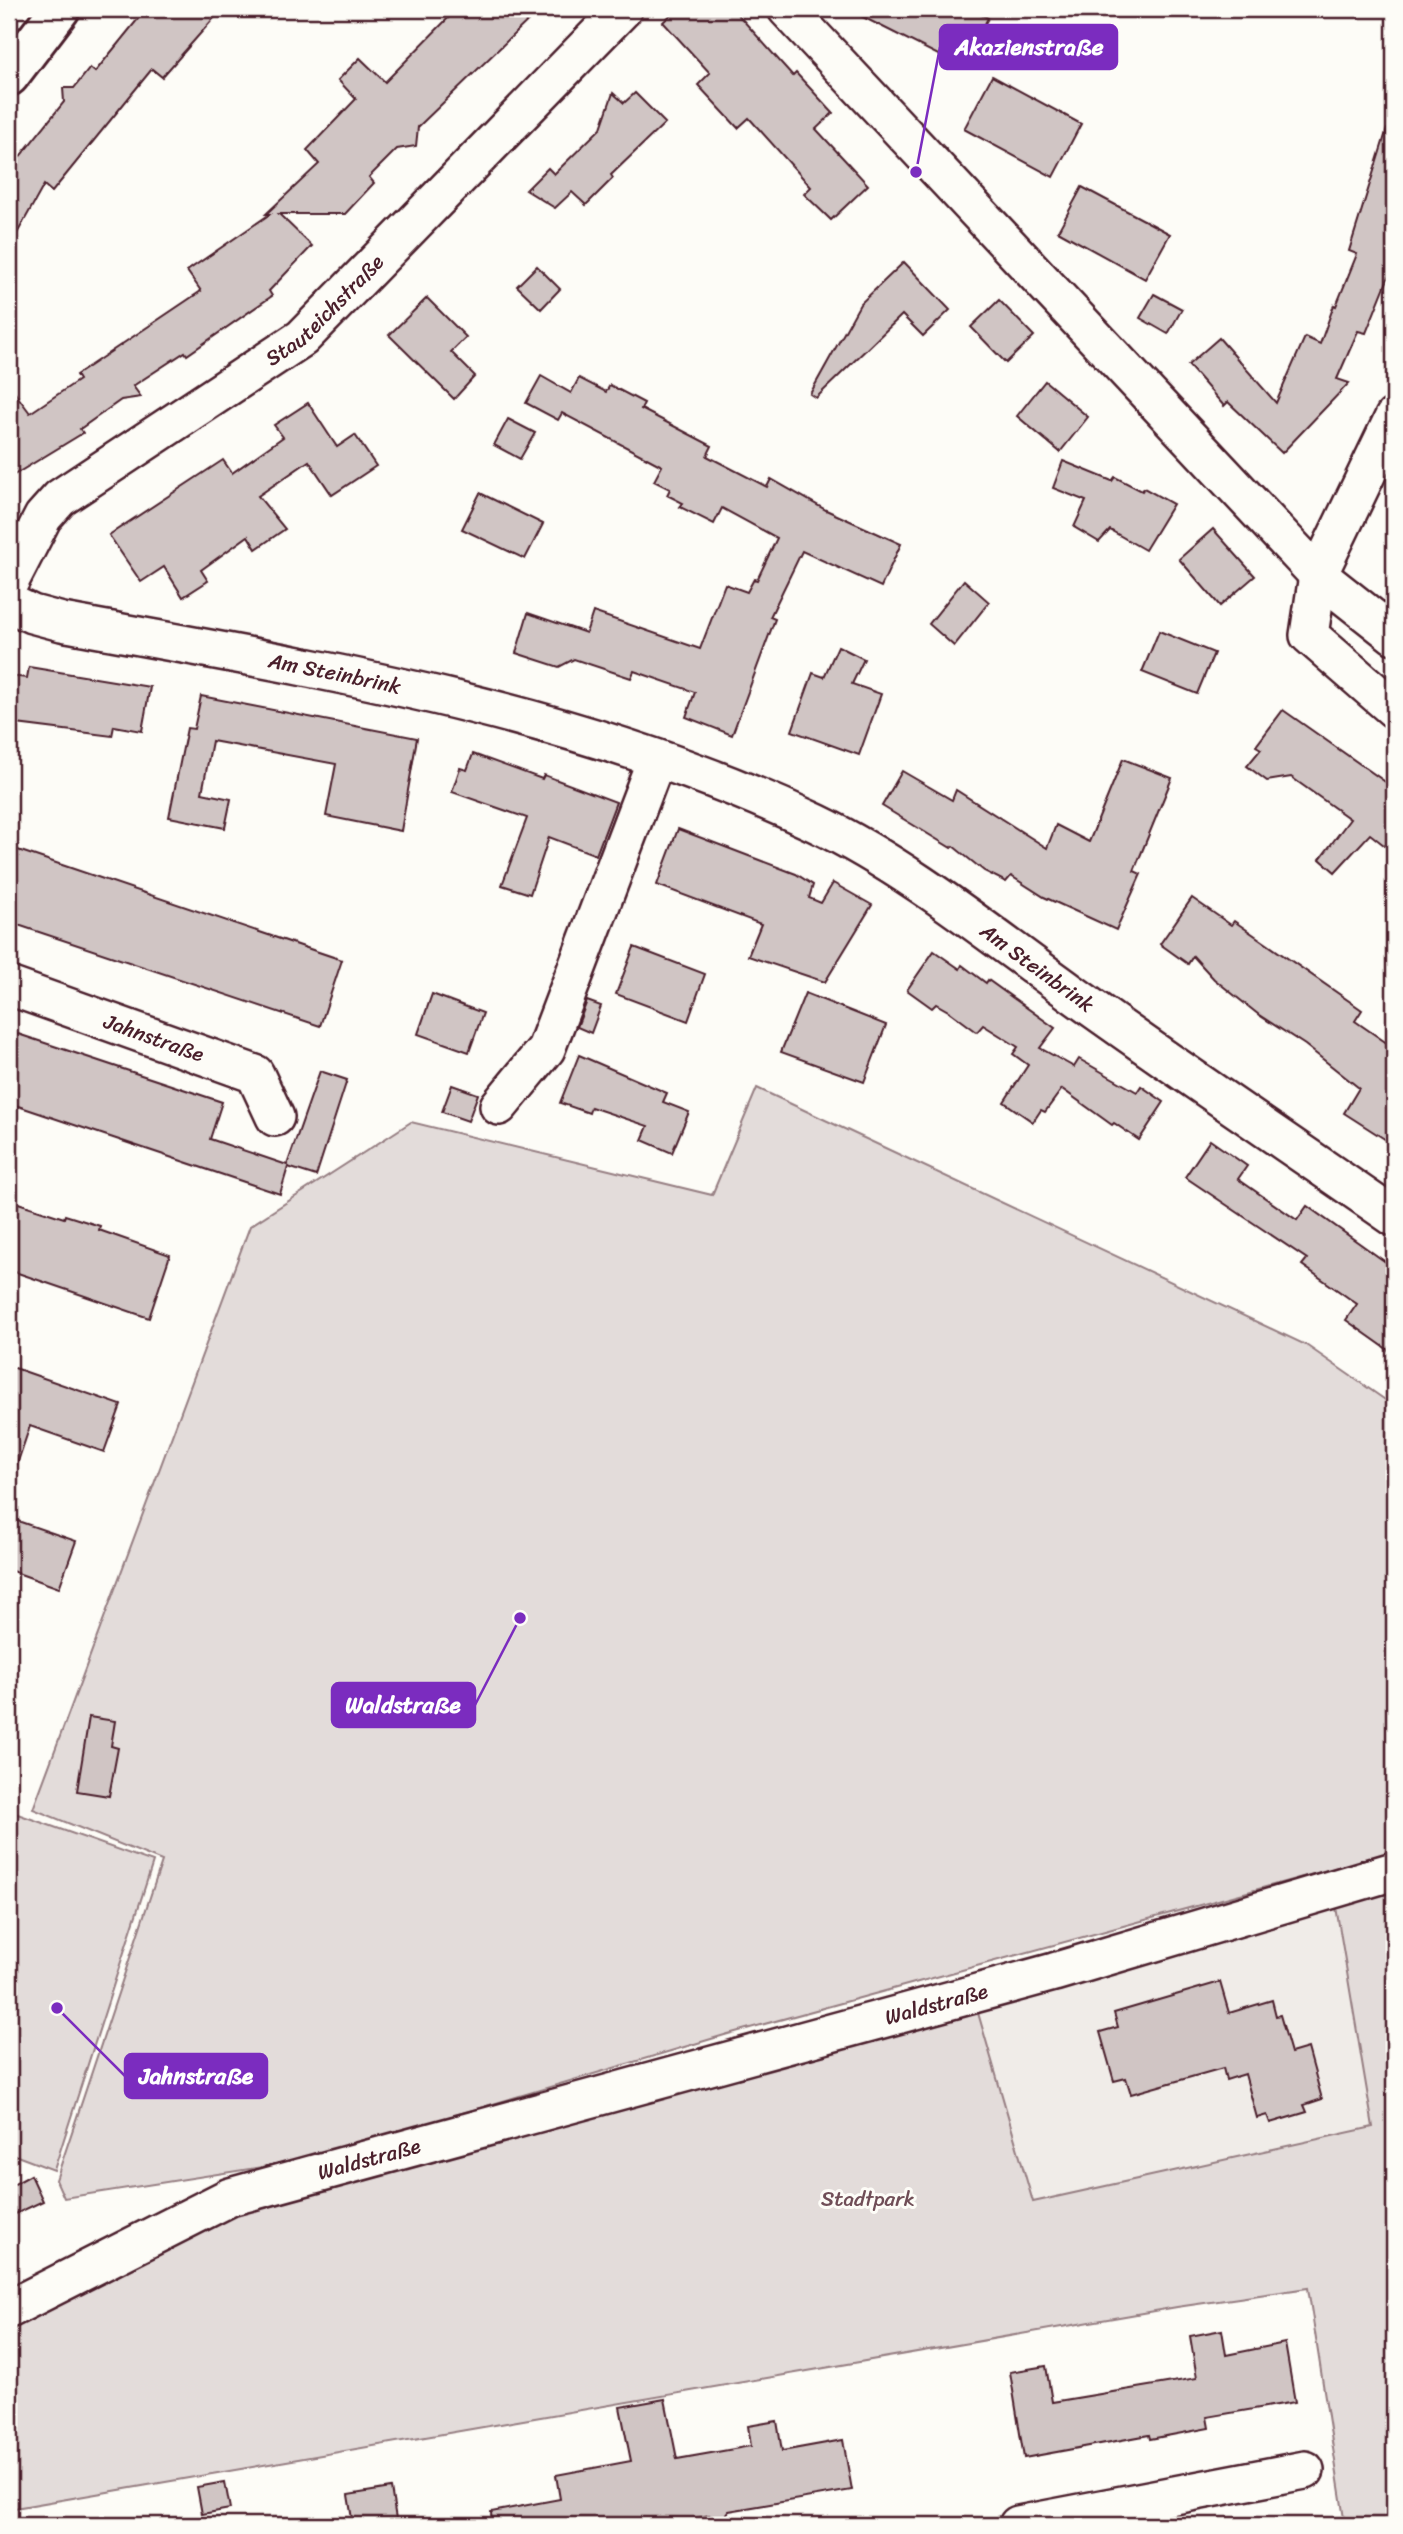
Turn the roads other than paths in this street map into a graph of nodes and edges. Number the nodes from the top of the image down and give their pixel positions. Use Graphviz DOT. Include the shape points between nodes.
graph roads {
  1 [pos="60,9"];
  2 [pos="624,9"];
  3 [pos="787,9"];
  4 [pos="9,76"];
  5 [pos="1394,417"];
  6 [pos="1318,575"];
  7 [pos="9,583"];
  8 [pos="9,603"];
  9 [pos="1394,635"];
  10 [pos="1394,709"];
  11 [pos="656,760"];
  12 [pos="9,986"];
  13 [pos="499,1105"];
  14 [pos="275,1117"];
  15 [pos="1394,1217"];
  16 [pos="1394,1871"];
  17 [pos="9,2309"];
  18 [pos="1306,2470"];
  19 [pos="1018,2525"];
  1 -- 4 [label="main road"];
  2 -- 7 [label="street, Stauteichstraße" via="302,338 60,498 43,517"];
  3 -- 6 [label="street"];
  5 -- 6 [label="street"];
  6 -- 9 [label="street"];
  6 -- 10 [label="street" via="1309,635"];
  8 -- 11 [label="street, Am Steinbrink" via="62,622 371,678 514,713"];
  11 -- 13 [label="street" via="546,1049"];
  11 -- 15 [label="street, Am Steinbrink" via="818,824 913,879"];
  12 -- 14 [label="street, Jahnstraße" via="255,1074"];
  16 -- 17 [label="street, Waldstraße" via="1054,1972 230,2197"];
  18 -- 19 [label="street"];
}
